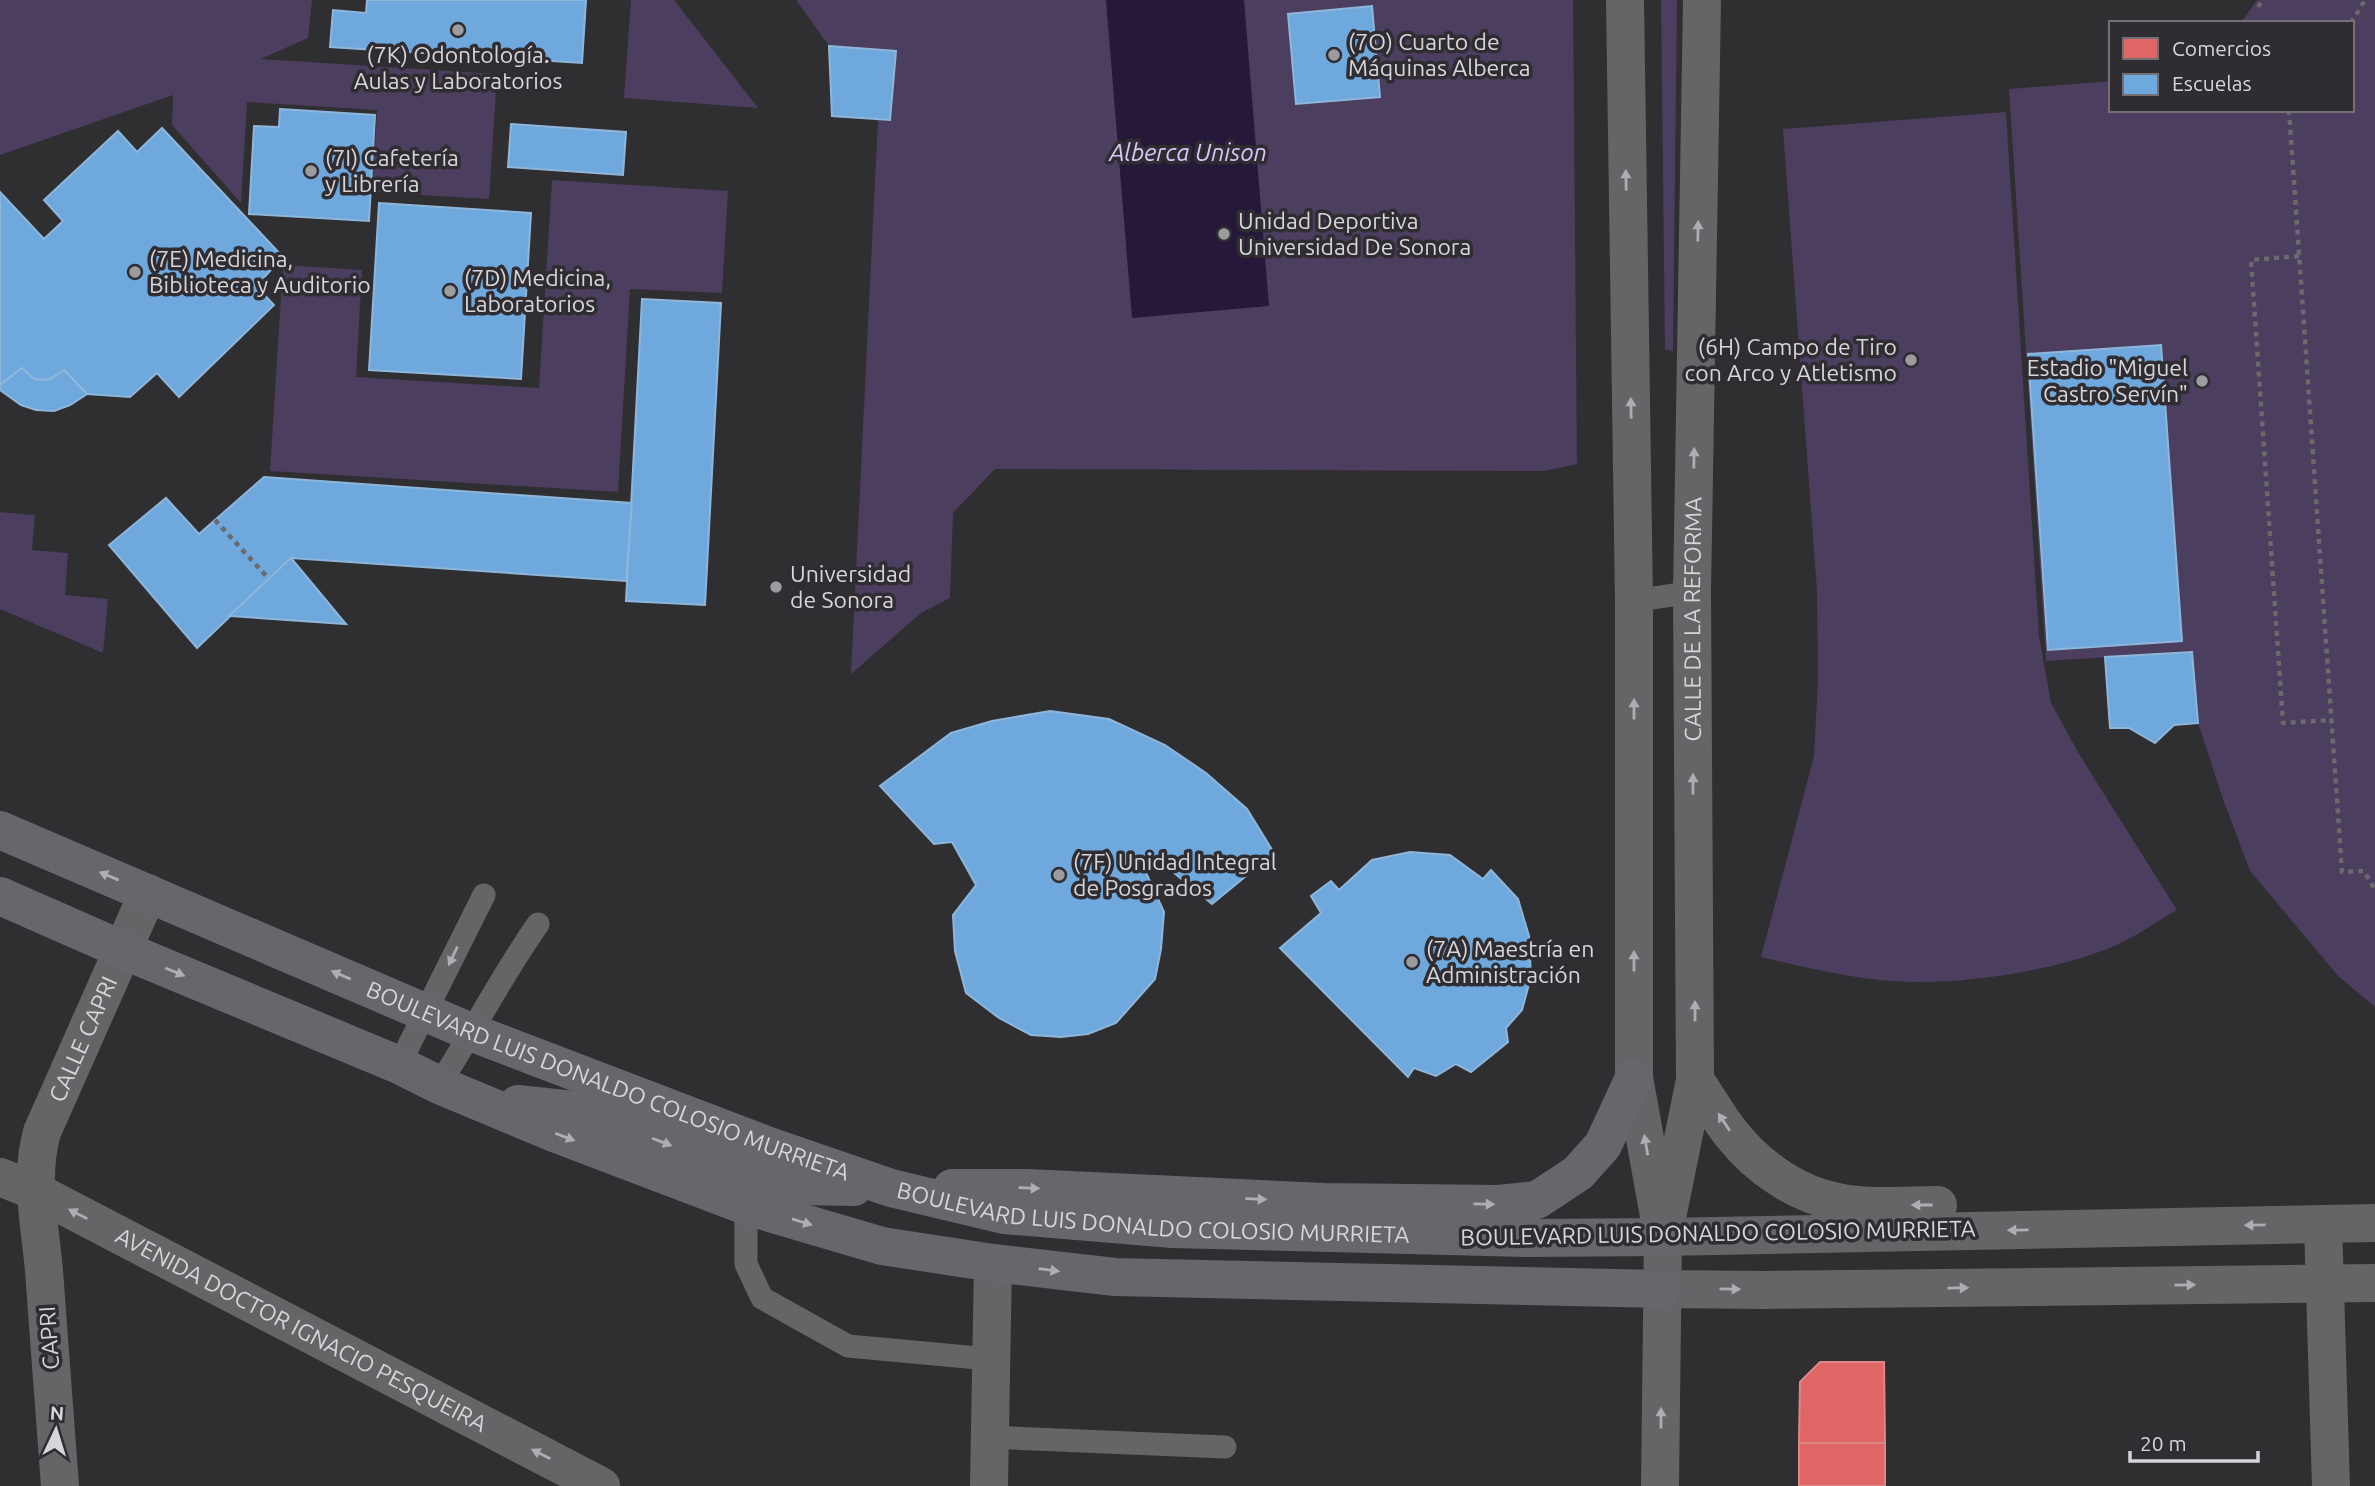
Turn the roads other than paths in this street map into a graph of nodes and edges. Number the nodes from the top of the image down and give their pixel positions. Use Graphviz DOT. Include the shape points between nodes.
graph roads {
  1 [pos="1625,0"];
  2 [pos="1702,0"];
  3 [pos="1692,592"];
  4 [pos="1634,601"];
  5 [pos="0,830"];
  6 [pos="148,893"];
  7 [pos="484,895"];
  8 [pos="0,896"];
  9 [pos="538,924"];
  10 [pos="123,950"];
  11 [pos="425,1012"];
  12 [pos="473,1033"];
  13 [pos="400,1065"];
  14 [pos="1634,1078"];
  15 [pos="1695,1080"];
  16 [pos="439,1084"];
  17 [pos="477,1100"];
  18 [pos="0,1177"];
  19 [pos="891,1188"];
  20 [pos="35,1191"];
  21 [pos="747,1206"];
  22 [pos="2375,1223"];
  23 [pos="2323,1224"];
  24 [pos="2160,1227"];
  25 [pos="1663,1237"];
  26 [pos="993,1263"];
  27 [pos="2325,1283"];
  28 [pos="2375,1283"];
  29 [pos="1662,1289"];
  30 [pos="989,1359"];
  31 [pos="989,1437"];
  32 [pos="1225,1447"];
  33 [pos="60,1486"];
  34 [pos="601,1486"];
  35 [pos="989,1486"];
  36 [pos="1660,1486"];
  37 [pos="2331,1486"];
  4 -- 1 [label="main road, CALLE DE LA REFORMA, one-way"];
  3 -- 2 [label="main road, CALLE DE LA REFORMA, one-way"];
  3 -- 4 [label="lane"];
  15 -- 3 [label="main road, CALLE DE LA REFORMA, one-way"];
  14 -- 4 [label="main road, CALLE DE LA REFORMA, one-way"];
  6 -- 5 [label="main road, BOULEVARD LUIS DONALDO COLOSIO MURRIETA, one-way"];
  6 -- 10 [label="main road, CALLE CAPRI"];
  11 -- 6 [label="main road, BOULEVARD LUIS DONALDO COLOSIO MURRIETA, one-way"];
  7 -- 11 [label="lane, one-way"];
  8 -- 10 [label="main road, BOULEVARD LUIS DONALDO COLOSIO MURRIETA"];
  9 -- 12 [label="lane"];
  10 -- 13 [label="main road, BOULEVARD LUIS DONALDO COLOSIO MURRIETA, one-way"];
  10 -- 20 [label="main road, CALLE CAPRI" via="42,1132"];
  11 -- 12 [label="main road, BOULEVARD LUIS DONALDO COLOSIO MURRIETA"];
  11 -- 13 [label="lane"];
  12 -- 16 [label="lane"];
  12 -- 19 [label="main road, BOULEVARD LUIS DONALDO COLOSIO MURRIETA"];
  13 -- 16 [label="main road, BOULEVARD LUIS DONALDO COLOSIO MURRIETA"];
  19 -- 14 [label="main road, one-way" via="1027,1188 1324,1202 1499,1204 1537,1200 1578,1173 1603,1144"];
  25 -- 14 [label="main road, CALLE DE LA REFORMA, one-way"];
  24 -- 15 [label="main road, one-way" via="2056,1205 1836,1202 1762,1167 1733,1136"];
  15 -- 25 [label="main road, CALLE DE LA REFORMA"];
  16 -- 17 [label="main road, BOULEVARD LUIS DONALDO COLOSIO MURRIETA"];
  17 -- 19 [label="main road, one-way" via="575,1110 743,1173 797,1186"];
  17 -- 21 [label="main road, BOULEVARD LUIS DONALDO COLOSIO MURRIETA, one-way"];
  18 -- 20 [label="main road, AVENIDA DOCTOR IGNACIO PESQUEIRA"];
  19 -- 25 [label="main road, BOULEVARD LUIS DONALDO COLOSIO MURRIETA" via="1004,1215 1172,1229"];
  20 -- 33 [label="main road, CAPRI"];
  34 -- 20 [label="main road, AVENIDA DOCTOR IGNACIO PESQUEIRA, one-way"];
  21 -- 26 [label="main road, BOULEVARD LUIS DONALDO COLOSIO MURRIETA, one-way" via="882,1246"];
  21 -- 30 [label="lane" via="746,1264 762,1298 848,1346"];
  22 -- 23 [label="main road, BOULEVARD LUIS DONALDO COLOSIO MURRIETA"];
  23 -- 24 [label="main road, BOULEVARD LUIS DONALDO COLOSIO MURRIETA, one-way"];
  23 -- 27 [label="main road"];
  24 -- 25 [label="main road, BOULEVARD LUIS DONALDO COLOSIO MURRIETA, one-way"];
  25 -- 29 [label="main road, CALLE DE LA REFORMA"];
  26 -- 29 [label="main road, BOULEVARD LUIS DONALDO COLOSIO MURRIETA, one-way" via="1115,1278"];
  26 -- 30 [label="main road"];
  27 -- 28 [label="main road, BOULEVARD LUIS DONALDO COLOSIO MURRIETA"];
  29 -- 27 [label="main road, BOULEVARD LUIS DONALDO COLOSIO MURRIETA, one-way"];
  27 -- 37 [label="main road"];
  36 -- 29 [label="main road, CALLE DE LA REFORMA, one-way"];
  30 -- 31 [label="main road"];
  31 -- 32 [label="lane"];
  31 -- 35 [label="main road"];
}
